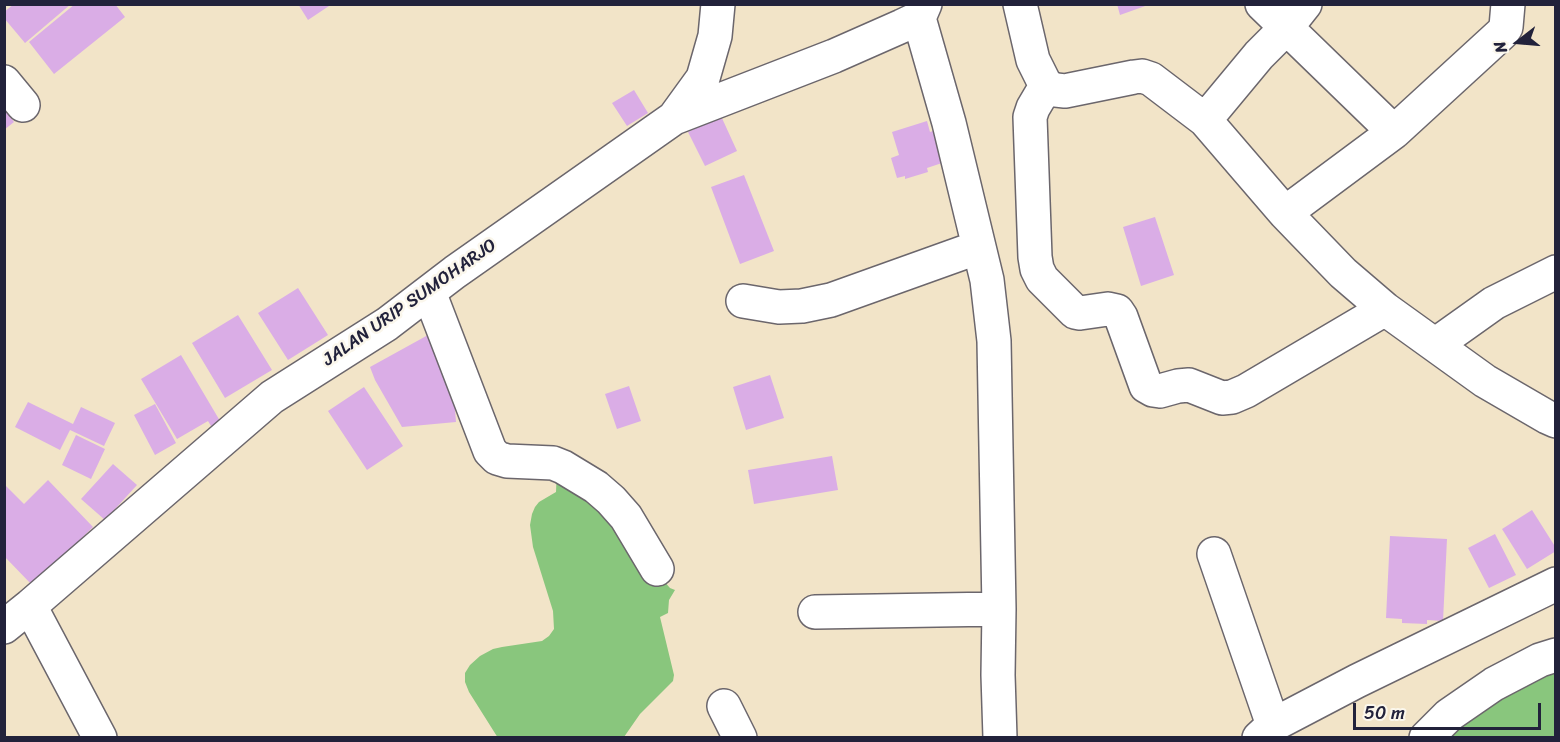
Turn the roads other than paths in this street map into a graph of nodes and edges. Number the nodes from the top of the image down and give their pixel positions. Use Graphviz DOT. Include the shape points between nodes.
graph roads {
  1 [pos="718,4"];
  2 [pos="1020,4"];
  3 [pos="1262,4"];
  4 [pos="1508,4"];
  5 [pos="922,11"];
  6 [pos="1295,16"];
  7 [pos="1046,86"];
  8 [pos="674,118"];
  9 [pos="1205,120"];
  10 [pos="1394,132"];
  11 [pos="1285,213"];
  12 [pos="979,247"];
  13 [pos="1556,272"];
  14 [pos="429,292"];
  15 [pos="742,301"];
  16 [pos="1385,309"];
  17 [pos="1435,345"];
  18 [pos="1556,421"];
  19 [pos="1214,554"];
  20 [pos="657,569"];
  21 [pos="1556,584"];
  22 [pos="30,606"];
  23 [pos="999,609"];
  24 [pos="816,612"];
  25 [pos="4,627"];
  26 [pos="1556,655"];
  27 [pos="724,706"];
  28 [pos="1266,731"];
  29 [pos="100,738"];
  30 [pos="740,738"];
  31 [pos="1000,738"];
  32 [pos="1426,738"];
  1 -- 8 [label="street, JALAN URIP SUMOHARJO" via="715,36 703,78"];
  2 -- 7 [label="street" via="1033,60"];
  3 -- 6 [label="street"];
  4 -- 10 [label="street" via="1502,33"];
  5 -- 8 [label="street" via="834,56"];
  5 -- 12 [label="street"];
  6 -- 9 [label="street"];
  6 -- 10 [label="street"];
  7 -- 9 [label="street" via="1065,91 1142,76"];
  7 -- 16 [label="street" via="1030,117 1037,268 1042,279 1075,312 1117,311 1146,386 1160,391 1189,385 1222,398 1232,397"];
  8 -- 14 [label="street, JALAN URIP SUMOHARJO"];
  9 -- 11 [label="street"];
  10 -- 11 [label="street"];
  11 -- 16 [label="street" via="1343,273"];
  12 -- 15 [label="street" via="831,300 779,307"];
  12 -- 23 [label="street" via="994,341"];
  13 -- 17 [label="street" via="1494,303"];
  14 -- 20 [label="street" via="490,452 507,461 553,463 596,487 626,517"];
  14 -- 22 [label="street, JALAN URIP SUMOHARJO" via="387,324 272,397"];
  16 -- 17 [label="street"];
  17 -- 18 [label="street" via="1485,381"];
  19 -- 28 [label="street"];
  21 -- 28 [label="street" via="1357,681"];
  22 -- 25 [label="street, JALAN URIP SUMOHARJO"];
  22 -- 29 [label="street"];
  23 -- 24 [label="street"];
  23 -- 31 [label="street"];
  26 -- 32 [label="street" via="1494,684 1449,714"];
  27 -- 30 [label="street"];
}
